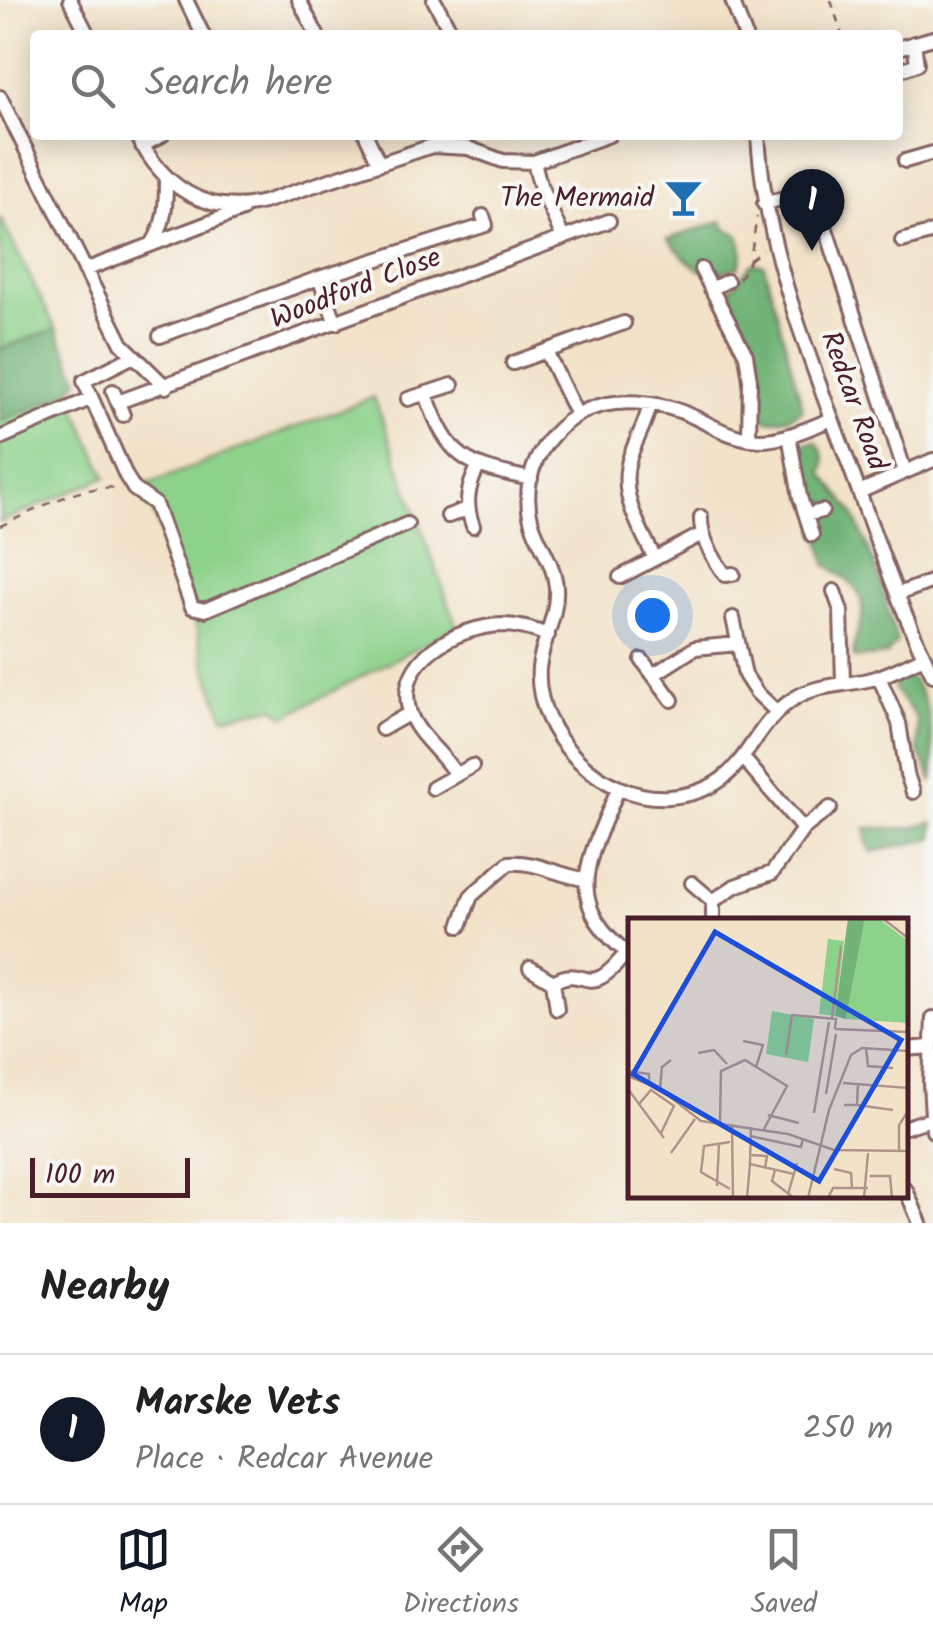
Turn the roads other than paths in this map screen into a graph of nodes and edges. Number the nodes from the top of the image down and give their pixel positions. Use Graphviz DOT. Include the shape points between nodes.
graph roads {
  1 [pos="70,0"];
  2 [pos="186,0"];
  3 [pos="300,0"];
  4 [pos="434,0"];
  5 [pos="732,0"];
  6 [pos="85,30"];
  7 [pos="201,30"];
  8 [pos="315,30"];
  9 [pos="447,30"];
  10 [pos="742,30"];
  11 [pos="933,38"];
  12 [pos="914,44"];
  13 [pos="903,47"];
  14 [pos="903,69"];
  15 [pos="0,98"];
  16 [pos="139,140"];
  17 [pos="368,140"];
  18 [pos="595,140"];
  19 [pos="758,140"];
  20 [pos="933,152"];
  21 [pos="905,161"];
  22 [pos="534,162"];
  23 [pos="379,164"];
  24 [pos="166,179"];
  25 [pos="764,204"];
  26 [pos="254,205"];
  27 [pos="483,216"];
  28 [pos="609,221"];
  29 [pos="933,232"];
  30 [pos="563,238"];
  31 [pos="902,241"];
  32 [pos="152,244"];
  33 [pos="700,269"];
  34 [pos="85,270"];
  35 [pos="319,278"];
  36 [pos="727,281"];
  37 [pos="711,290"];
  38 [pos="336,323"];
  39 [pos="624,323"];
  40 [pos="160,336"];
  41 [pos="546,350"];
  42 [pos="134,356"];
  43 [pos="513,363"];
  44 [pos="452,385"];
  45 [pos="166,386"];
  46 [pos="426,394"];
  47 [pos="90,399"];
  48 [pos="408,400"];
  49 [pos="118,403"];
  50 [pos="650,404"];
  51 [pos="577,415"];
  52 [pos="832,419"];
  53 [pos="789,435"];
  54 [pos="0,438"];
  55 [pos="750,439"];
  56 [pos="933,460"];
  57 [pos="478,467"];
  58 [pos="905,472"];
  59 [pos="531,479"];
  60 [pos="859,492"];
  61 [pos="467,510"];
  62 [pos="822,510"];
  63 [pos="806,515"];
  64 [pos="448,516"];
  65 [pos="701,517"];
  66 [pos="407,524"];
  67 [pos="473,526"];
  68 [pos="702,534"];
  69 [pos="812,535"];
  70 [pos="654,556"];
  71 [pos="733,574"];
  72 [pos="620,577"];
  73 [pos="933,581"];
  74 [pos="834,591"];
  75 [pos="898,594"];
  76 [pos="858,607"];
  77 [pos="841,610"];
  78 [pos="733,618"];
  79 [pos="548,635"];
  80 [pos="738,644"];
  81 [pos="924,658"];
  82 [pos="642,660"];
  83 [pos="933,674"];
  84 [pos="653,675"];
  85 [pos="879,677"];
  86 [pos="844,683"];
  87 [pos="672,700"];
  88 [pos="777,712"];
  89 [pos="410,713"];
  90 [pos="382,729"];
  91 [pos="744,759"];
  92 [pos="472,766"];
  93 [pos="923,769"];
  94 [pos="456,774"];
  95 [pos="906,774"];
  96 [pos="432,788"];
  97 [pos="618,789"];
  98 [pos="913,792"];
  99 [pos="830,808"];
  100 [pos="803,829"];
  101 [pos="584,879"];
  102 [pos="692,883"];
  103 [pos="456,886"];
  104 [pos="470,896"];
  105 [pos="713,901"];
  106 [pos="713,918"];
  107 [pos="460,926"];
  108 [pos="628,953"];
  109 [pos="628,955"];
  110 [pos="530,968"];
  111 [pos="553,982"];
  112 [pos="556,1010"];
  113 [pos="933,1018"];
  114 [pos="930,1047"];
  115 [pos="908,1049"];
  116 [pos="932,1125"];
  117 [pos="908,1195"];
  118 [pos="920,1223"];
  1 -- 6 [label="street"];
  2 -- 7 [label="street"];
  3 -- 8 [label="street"];
  4 -- 9 [label="street"];
  5 -- 10 [label="street"];
  11 -- 12 [label="street"];
  12 -- 13 [label="street"];
  12 -- 14 [label="street" via="917,64"];
  15 -- 34 [label="street"];
  16 -- 24 [label="street"];
  17 -- 23 [label="street"];
  18 -- 22 [label="street"];
  19 -- 25 [label="street, Redcar Road"];
  20 -- 21 [label="street"];
  22 -- 23 [label="street" via="444,146"];
  22 -- 30 [label="street"];
  23 -- 26 [label="street"];
  24 -- 26 [label="street" via="204,202"];
  24 -- 32 [label="street" via="166,208"];
  25 -- 52 [label="street, Redcar Road"];
  25 -- 58 [label="street" via="813,190"];
  26 -- 32 [label="street"];
  27 -- 35 [label="street" via="486,225"];
  28 -- 30 [label="street, Woodford Close"];
  29 -- 31 [label="street"];
  30 -- 38 [label="street, Woodford Close"];
  32 -- 34 [label="street"];
  33 -- 37 [label="street"];
  34 -- 42 [label="street"];
  35 -- 38 [label="street"];
  35 -- 40 [label="street"];
  36 -- 37 [label="street"];
  37 -- 55 [label="street" via="746,355"];
  38 -- 45 [label="street, Woodford Close"];
  39 -- 41 [label="street"];
  41 -- 43 [label="street"];
  41 -- 51 [label="street"];
  42 -- 45 [label="street"];
  42 -- 47 [label="street" via="84,381"];
  44 -- 46 [label="street"];
  45 -- 49 [label="street, Woodford Close"];
  46 -- 48 [label="street"];
  46 -- 57 [label="street" via="445,439"];
  47 -- 54 [label="street"];
  47 -- 66 [label="street" via="134,489 155,504 188,600 198,611"];
  50 -- 51 [label="street" via="609,404"];
  50 -- 55 [label="street"];
  50 -- 70 [label="street" via="627,484"];
  51 -- 59 [label="street" via="547,442"];
  52 -- 53 [label="street"];
  52 -- 60 [label="street, Redcar Road"];
  53 -- 55 [label="street"];
  53 -- 63 [label="street"];
  56 -- 58 [label="street"];
  57 -- 59 [label="street"];
  57 -- 61 [label="street"];
  58 -- 60 [label="street"];
  59 -- 79 [label="street" via="528,506 556,590"];
  60 -- 75 [label="street, Redcar Road"];
  61 -- 64 [label="street"];
  61 -- 67 [label="street"];
  62 -- 63 [label="street"];
  63 -- 69 [label="street"];
  65 -- 68 [label="street"];
  68 -- 70 [label="street"];
  68 -- 71 [label="street" via="726,575"];
  70 -- 72 [label="street"];
  73 -- 75 [label="street"];
  74 -- 77 [label="street"];
  75 -- 81 [label="street, Redcar Road"];
  76 -- 77 [label="street"];
  77 -- 86 [label="street"];
  78 -- 80 [label="street"];
  79 -- 89 [label="street" via="499,625 445,641 412,675"];
  79 -- 97 [label="street" via="539,683 551,723 584,766"];
  80 -- 84 [label="street" via="686,652"];
  80 -- 88 [label="street" via="745,674"];
  81 -- 83 [label="street, Redcar Road"];
  81 -- 85 [label="street"];
  82 -- 84 [label="street"];
  84 -- 87 [label="street"];
  85 -- 86 [label="street"];
  85 -- 95 [label="street" via="899,723"];
  86 -- 88 [label="street" via="804,692"];
  88 -- 91 [label="street"];
  89 -- 90 [label="street"];
  89 -- 94 [label="street"];
  91 -- 97 [label="street" via="710,785 683,795"];
  91 -- 100 [label="street"];
  92 -- 94 [label="street"];
  93 -- 95 [label="street"];
  94 -- 96 [label="street"];
  95 -- 98 [label="street"];
  97 -- 101 [label="street"];
  99 -- 100 [label="street"];
  100 -- 105 [label="street" via="772,873"];
  101 -- 104 [label="street" via="516,862"];
  101 -- 108 [label="street" via="598,921"];
  102 -- 105 [label="street"];
  103 -- 104 [label="street"];
  104 -- 107 [label="street"];
  105 -- 106 [label="street"];
  109 -- 111 [label="street" via="599,980 562,976"];
  110 -- 111 [label="street"];
  111 -- 112 [label="street"];
  113 -- 114 [label="street"];
  114 -- 115 [label="street"];
  114 -- 116 [label="street"];
  117 -- 118 [label="street"];
}
